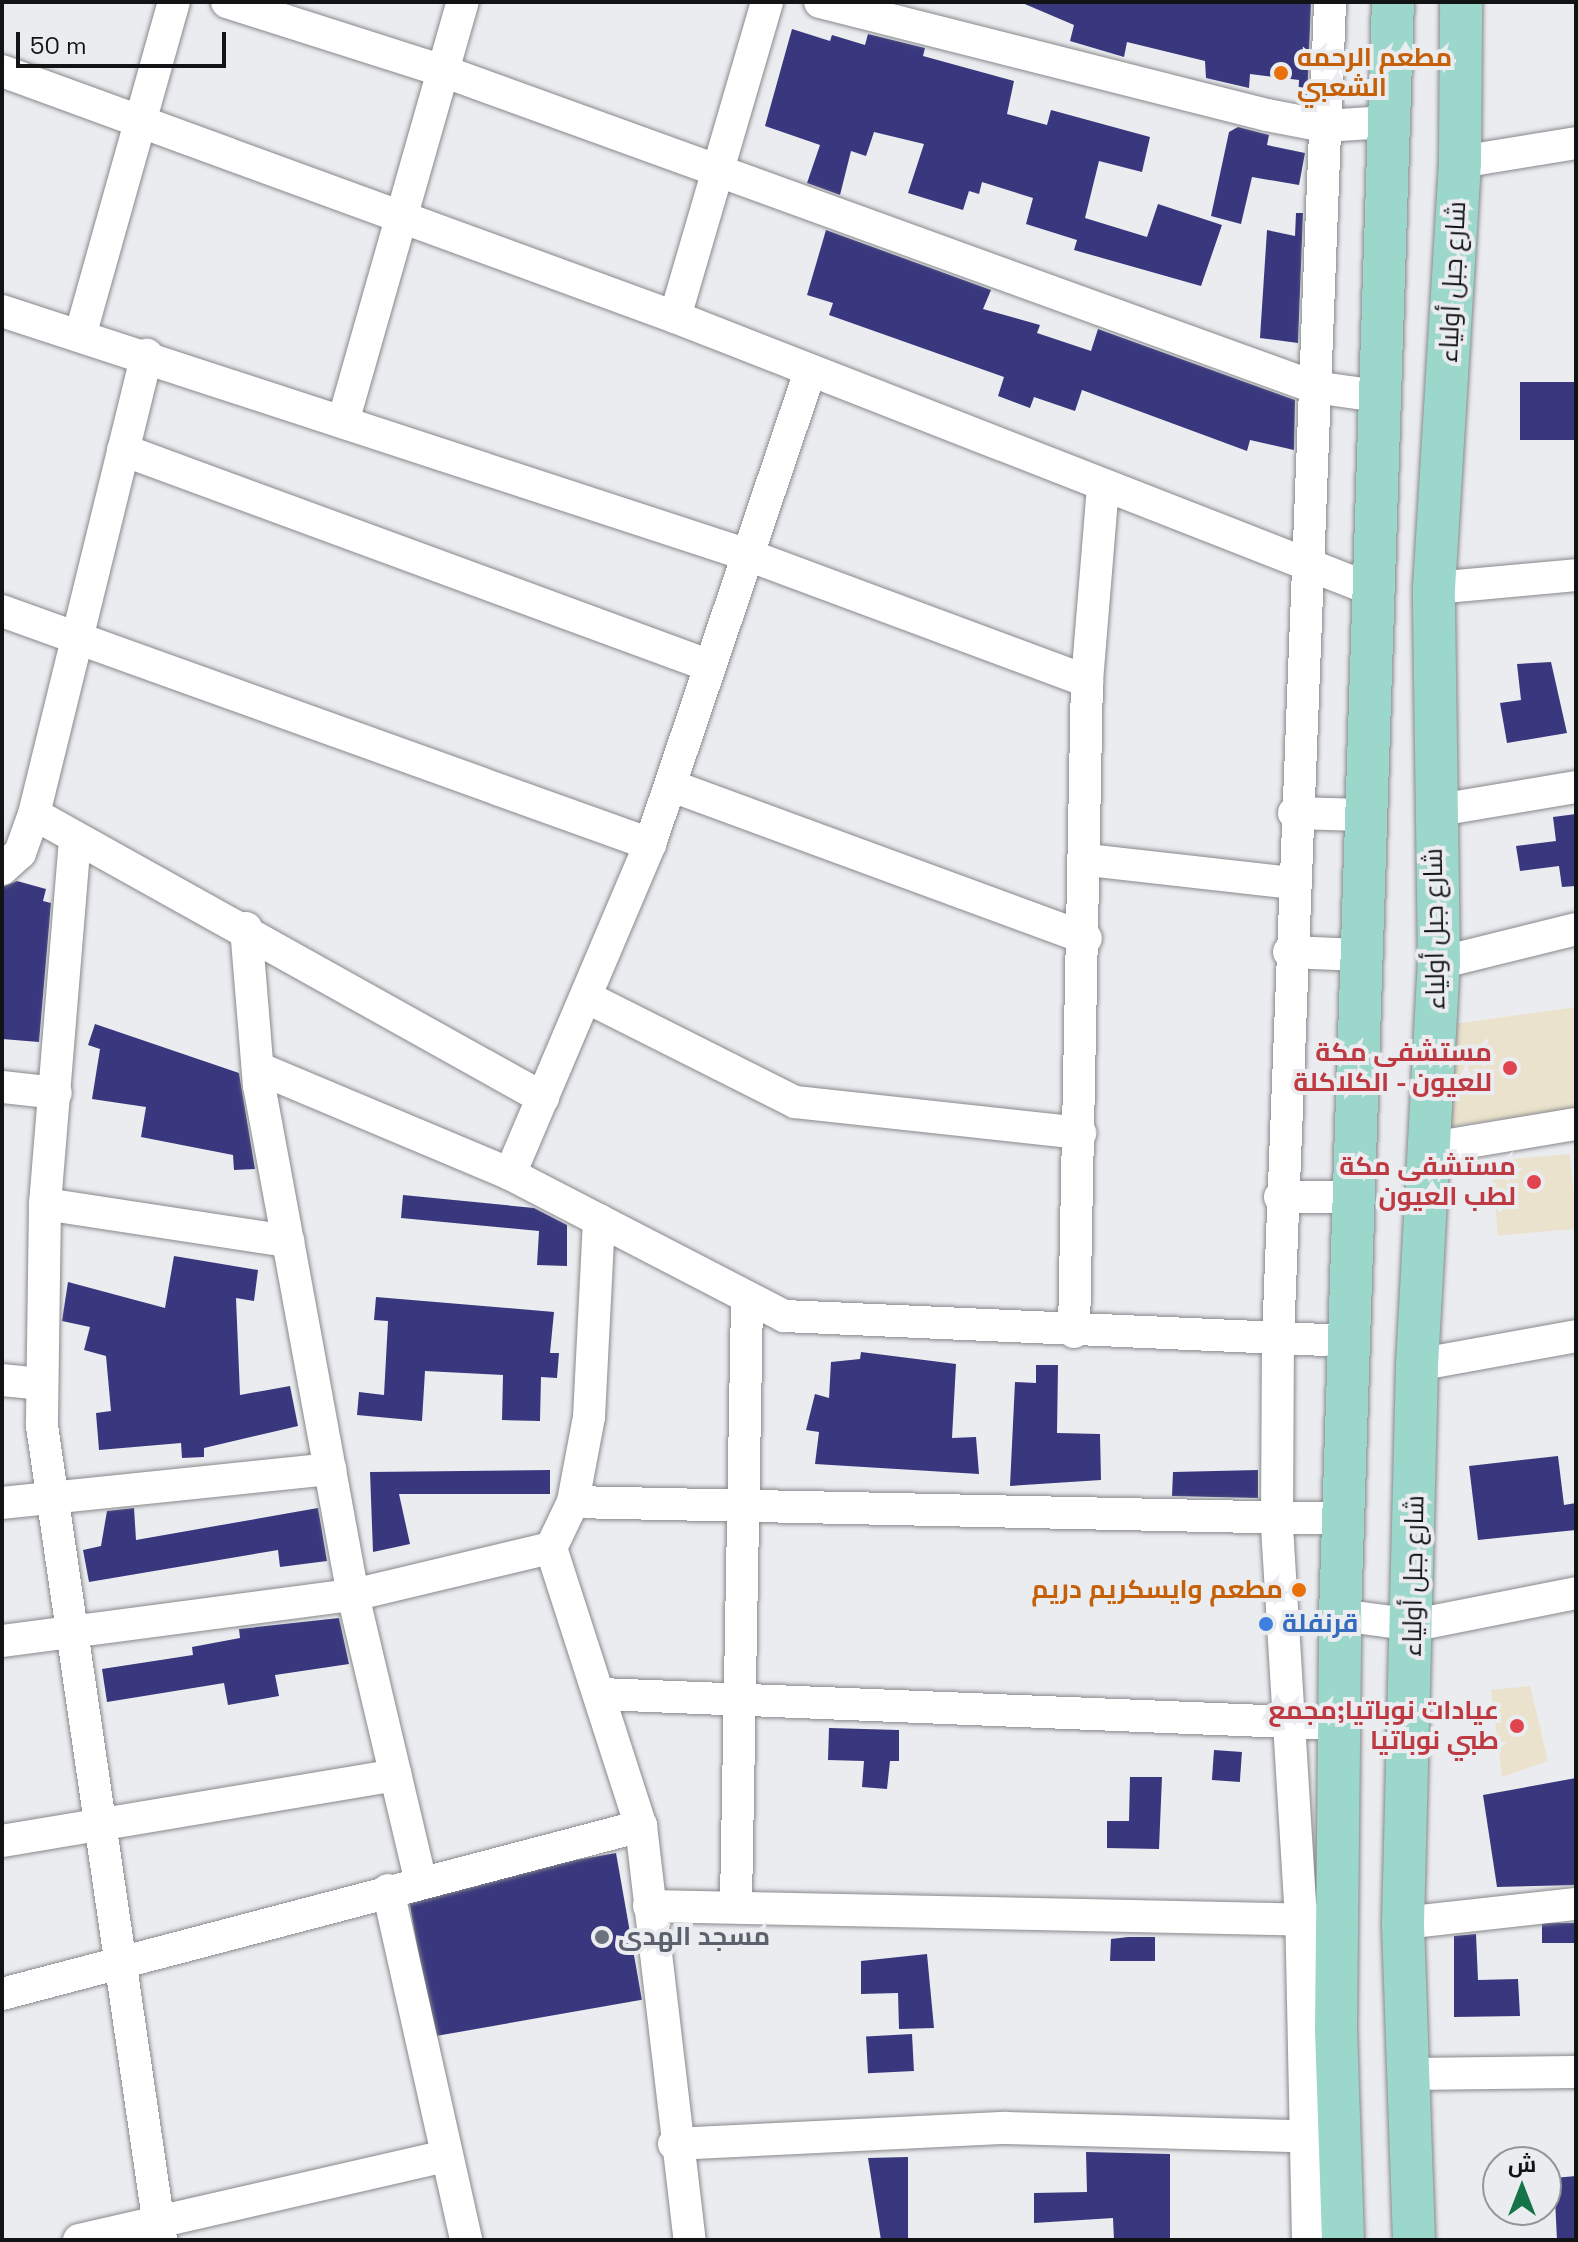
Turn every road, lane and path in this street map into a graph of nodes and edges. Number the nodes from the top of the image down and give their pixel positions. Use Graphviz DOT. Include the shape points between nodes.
graph roads {
  1 [pos="174,2"];
  2 [pos="227,2"];
  3 [pos="463,2"];
  4 [pos="767,2"];
  5 [pos="820,2"];
  6 [pos="1330,2"];
  7 [pos="1393,2"];
  8 [pos="1461,2"];
  9 [pos="2,71"];
  10 [pos="443,71"];
  11 [pos="141,122"];
  12 [pos="1387,122"];
  13 [pos="1324,126"];
  14 [pos="1576,143"];
  15 [pos="1460,162"];
  16 [pos="716,175"];
  17 [pos="403,215"];
  18 [pos="2,311"];
  19 [pos="675,317"];
  20 [pos="80,336"];
  21 [pos="147,355"];
  22 [pos="810,371"];
  23 [pos="1314,387"];
  24 [pos="1378,396"];
  25 [pos="343,422"];
  26 [pos="123,450"];
  27 [pos="1103,486"];
  28 [pos="748,555"];
  29 [pos="1304,567"];
  30 [pos="1576,575"];
  31 [pos="1434,588"];
  32 [pos="1373,590"];
  33 [pos="2,611"];
  34 [pos="75,635"];
  35 [pos="710,666"];
  36 [pos="1087,681"];
  37 [pos="672,786"];
  38 [pos="1576,787"];
  39 [pos="1433,811"];
  40 [pos="1294,813"];
  41 [pos="34,814"];
  42 [pos="1363,815"];
  43 [pos="75,839"];
  44 [pos="650,844"];
  45 [pos="1087,860"];
  46 [pos="2,869"];
  47 [pos="1291,883"];
  48 [pos="246,928"];
  49 [pos="1576,929"];
  50 [pos="1086,938"];
  51 [pos="1289,952"];
  52 [pos="1361,955"];
  53 [pos="1439,963"];
  54 [pos="586,997"];
  55 [pos="258,1068"];
  56 [pos="2,1087"];
  57 [pos="56,1093"];
  58 [pos="543,1098"];
  59 [pos="1576,1124"];
  60 [pos="1080,1133"];
  61 [pos="1432,1148"];
  62 [pos="510,1174"];
  63 [pos="1280,1197"];
  64 [pos="1354,1197"];
  65 [pos="45,1204"];
  66 [pos="599,1220"];
  67 [pos="288,1241"];
  68 [pos="747,1301"];
  69 [pos="1074,1332"];
  70 [pos="1576,1336"];
  71 [pos="1278,1339"];
  72 [pos="1348,1341"];
  73 [pos="1417,1365"];
  74 [pos="2,1380"];
  75 [pos="42,1384"];
  76 [pos="330,1469"];
  77 [pos="49,1498"];
  78 [pos="573,1502"];
  79 [pos="2,1503"];
  80 [pos="743,1510"];
  81 [pos="1343,1519"];
  82 [pos="1277,1522"];
  83 [pos="551,1548"];
  84 [pos="1576,1593"];
  85 [pos="353,1595"];
  86 [pos="1340,1615"];
  87 [pos="1415,1625"];
  88 [pos="71,1629"];
  89 [pos="2,1641"];
  90 [pos="601,1694"];
  91 [pos="739,1699"];
  92 [pos="1288,1723"];
  93 [pos="1339,1724"];
  94 [pos="395,1775"];
  95 [pos="96,1825"];
  96 [pos="641,1826"];
  97 [pos="2,1841"];
  98 [pos="421,1882"];
  99 [pos="388,1890"];
  100 [pos="736,1902"];
  101 [pos="1576,1904"];
  102 [pos="649,1906"];
  103 [pos="1319,1920"];
  104 [pos="1403,1923"];
  105 [pos="115,1963"];
  106 [pos="2,1994"];
  107 [pos="1576,2072"];
  108 [pos="1408,2074"];
  109 [pos="1322,2137"];
  110 [pos="674,2144"];
  111 [pos="447,2156"];
  112 [pos="159,2232"];
  113 [pos="79,2240"];
  114 [pos="466,2240"];
  115 [pos="690,2240"];
  116 [pos="1308,2240"];
  117 [pos="1343,2240"];
  118 [pos="1414,2240"];
  1 -- 11 [label="street"];
  2 -- 10 [label="street"];
  3 -- 10 [label="street"];
  4 -- 16 [label="street"];
  5 -- 13 [label="street"];
  6 -- 13 [label="street"];
  7 -- 12 [label="main road"];
  8 -- 15 [label="main road, شارع جبل أولياء"];
  9 -- 11 [label="street"];
  10 -- 16 [label="street"];
  10 -- 17 [label="street"];
  11 -- 17 [label="street"];
  11 -- 20 [label="street"];
  12 -- 13 [label="street"];
  12 -- 24 [label="main road"];
  13 -- 23 [label="street"];
  14 -- 15 [label="street"];
  15 -- 31 [label="main road, شارع جبل أولياء"];
  16 -- 19 [label="street"];
  16 -- 23 [label="street"];
  17 -- 19 [label="street"];
  17 -- 25 [label="street"];
  18 -- 20 [label="street"];
  19 -- 22 [label="street"];
  20 -- 21 [label="street"];
  21 -- 25 [label="street"];
  21 -- 26 [label="street"];
  22 -- 27 [label="street"];
  22 -- 28 [label="street"];
  23 -- 24 [label="street"];
  23 -- 29 [label="street"];
  24 -- 32 [label="main road"];
  25 -- 28 [label="street"];
  26 -- 34 [label="street"];
  26 -- 35 [label="street"];
  27 -- 29 [label="street"];
  27 -- 36 [label="street"];
  28 -- 35 [label="street"];
  28 -- 36 [label="street"];
  29 -- 32 [label="street"];
  29 -- 40 [label="street"];
  30 -- 31 [label="street"];
  31 -- 39 [label="main road, شارع جبل أولياء"];
  32 -- 42 [label="main road"];
  33 -- 34 [label="street"];
  34 -- 41 [label="street"];
  34 -- 44 [label="street"];
  35 -- 37 [label="street"];
  36 -- 45 [label="street"];
  37 -- 44 [label="street"];
  37 -- 50 [label="street"];
  38 -- 39 [label="street"];
  39 -- 53 [label="main road, شارع جبل أولياء"];
  40 -- 42 [label="street"];
  40 -- 47 [label="street"];
  41 -- 43 [label="street"];
  41 -- 46 [label="street" via="20,853"];
  42 -- 52 [label="main road"];
  43 -- 48 [label="street"];
  43 -- 57 [label="street"];
  44 -- 54 [label="street"];
  45 -- 47 [label="street"];
  45 -- 50 [label="street"];
  47 -- 51 [label="street"];
  48 -- 55 [label="street"];
  48 -- 58 [label="street"];
  49 -- 53 [label="street"];
  50 -- 60 [label="street"];
  51 -- 52 [label="street"];
  51 -- 63 [label="street"];
  52 -- 64 [label="main road"];
  53 -- 61 [label="main road, شارع جبل أولياء"];
  54 -- 58 [label="street"];
  54 -- 60 [label="street" via="795,1102"];
  55 -- 62 [label="street"];
  55 -- 67 [label="street"];
  56 -- 57 [label="street"];
  57 -- 65 [label="street"];
  58 -- 62 [label="street"];
  59 -- 61 [label="street"];
  60 -- 69 [label="street"];
  61 -- 73 [label="main road, شارع جبل أولياء"];
  62 -- 66 [label="street"];
  63 -- 64 [label="street"];
  63 -- 71 [label="street"];
  64 -- 72 [label="main road"];
  65 -- 67 [label="street"];
  65 -- 75 [label="street"];
  66 -- 68 [label="street"];
  66 -- 78 [label="street" via="598,1335"];
  67 -- 76 [label="street"];
  68 -- 69 [label="street" via="816,1322"];
  68 -- 80 [label="street"];
  69 -- 71 [label="street"];
  70 -- 73 [label="street"];
  71 -- 72 [label="street"];
  71 -- 82 [label="street"];
  72 -- 81 [label="main road"];
  73 -- 87 [label="main road, شارع جبل أولياء"];
  74 -- 75 [label="street"];
  75 -- 77 [label="street"];
  76 -- 77 [label="street"];
  76 -- 85 [label="street"];
  77 -- 79 [label="street"];
  77 -- 88 [label="street"];
  78 -- 80 [label="street"];
  78 -- 83 [label="street"];
  80 -- 82 [label="street"];
  80 -- 91 [label="street"];
  81 -- 82 [label="street"];
  81 -- 86 [label="main road"];
  82 -- 92 [label="street"];
  83 -- 85 [label="street"];
  83 -- 90 [label="street"];
  84 -- 87 [label="street"];
  85 -- 88 [label="street"];
  85 -- 94 [label="street"];
  86 -- 87 [label="street"];
  86 -- 93 [label="main road"];
  87 -- 104 [label="main road, شارع جبل أولياء"];
  88 -- 89 [label="street"];
  88 -- 95 [label="street"];
  90 -- 91 [label="street"];
  90 -- 96 [label="street"];
  91 -- 92 [label="street"];
  91 -- 100 [label="street"];
  92 -- 93 [label="street"];
  92 -- 103 [label="street"];
  93 -- 103 [label="main road"];
  94 -- 95 [label="street"];
  94 -- 98 [label="street"];
  95 -- 97 [label="street"];
  95 -- 105 [label="street"];
  96 -- 98 [label="street"];
  96 -- 102 [label="street"];
  98 -- 99 [label="street"];
  99 -- 105 [label="street"];
  99 -- 111 [label="street"];
  100 -- 102 [label="street"];
  100 -- 103 [label="street"];
  101 -- 104 [label="street"];
  102 -- 110 [label="street"];
  103 -- 109 [label="main road"];
  104 -- 108 [label="main road, شارع جبل أولياء"];
  105 -- 106 [label="street"];
  105 -- 112 [label="street"];
  107 -- 108 [label="street"];
  108 -- 118 [label="main road, شارع جبل أولياء"];
  109 -- 110 [label="street" via="1006,2128"];
  109 -- 116 [label="street"];
  109 -- 117 [label="main road"];
  110 -- 115 [label="street"];
  111 -- 112 [label="street"];
  111 -- 114 [label="street"];
  112 -- 113 [label="street"];
}
